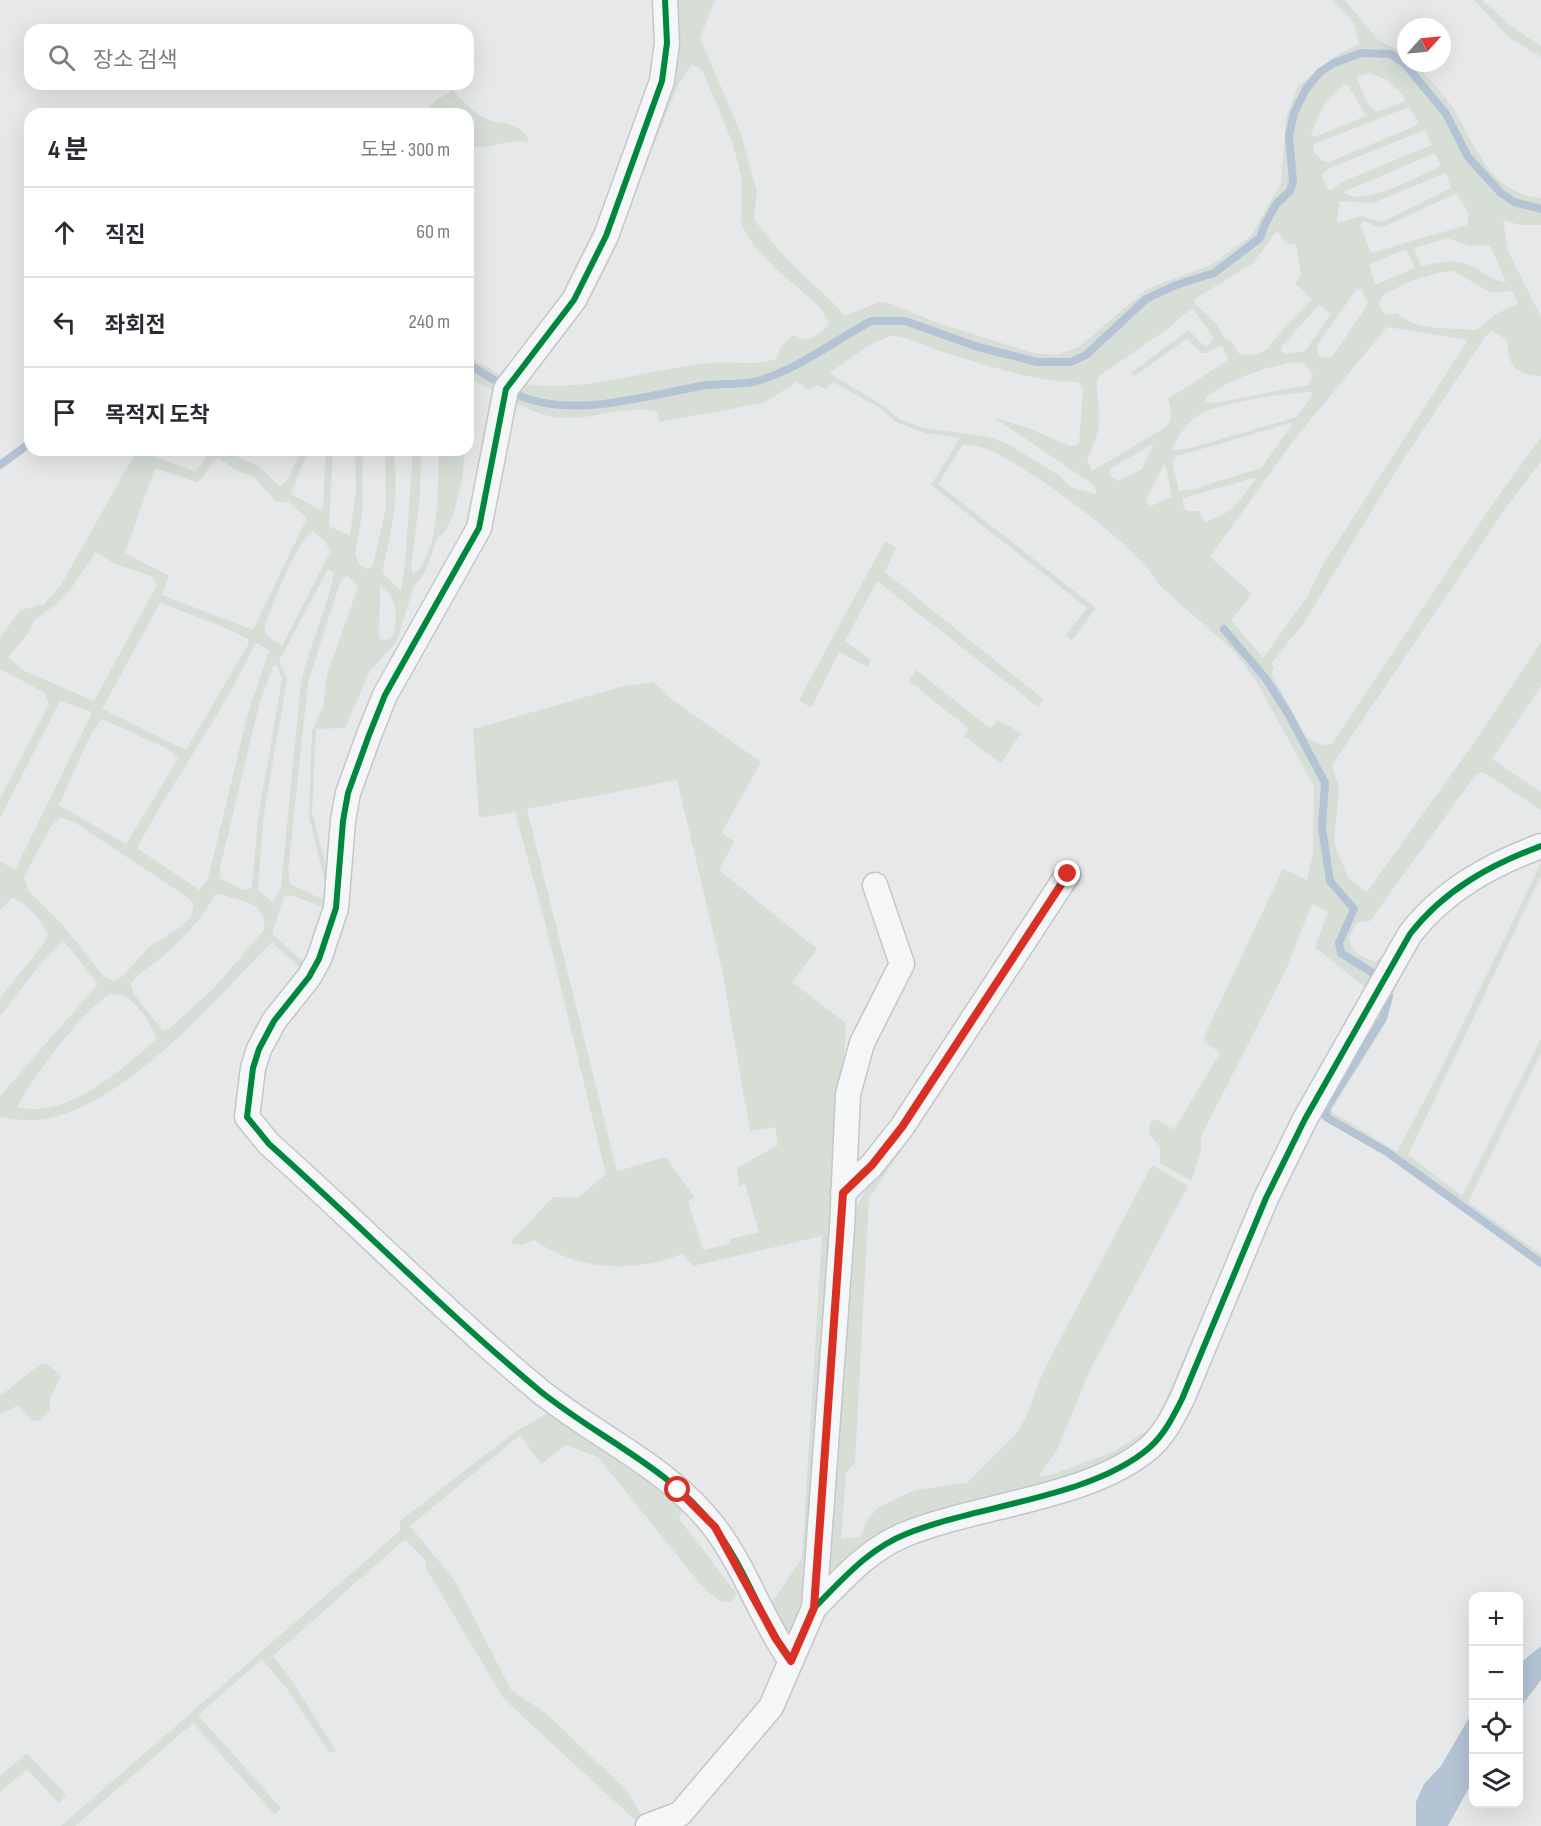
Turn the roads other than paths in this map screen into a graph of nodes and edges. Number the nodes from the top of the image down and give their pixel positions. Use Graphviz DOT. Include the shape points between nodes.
graph roads {
  1 [pos="665,0"];
  2 [pos="1541,846"];
  3 [pos="1068,874"];
  4 [pos="876,885"];
  5 [pos="843,1193"];
  6 [pos="814,1608"];
  7 [pos="791,1661"];
  8 [pos="648,1826"];
  1 -- 7 [label="street" via="668,43 662,81 606,236 574,300 506,389 479,528 386,695 369,735 348,793 336,908 319,959 273,1021 259,1049 247,1117 269,1144 542,1393 644,1462 696,1507 715,1527"];
  2 -- 6 [label="street" via="1491,865 1427,914 1410,934 1305,1119 1247,1241 1182,1399 1150,1447 1120,1467 1074,1486 905,1534 859,1563"];
  3 -- 5 [label="street" via="902,1127"];
  4 -- 5 [label="street" via="902,964 862,1043 848,1094"];
  5 -- 6 [label="street"];
  6 -- 7 [label="street"];
  7 -- 8 [label="street" via="771,1707 680,1814"];
}
